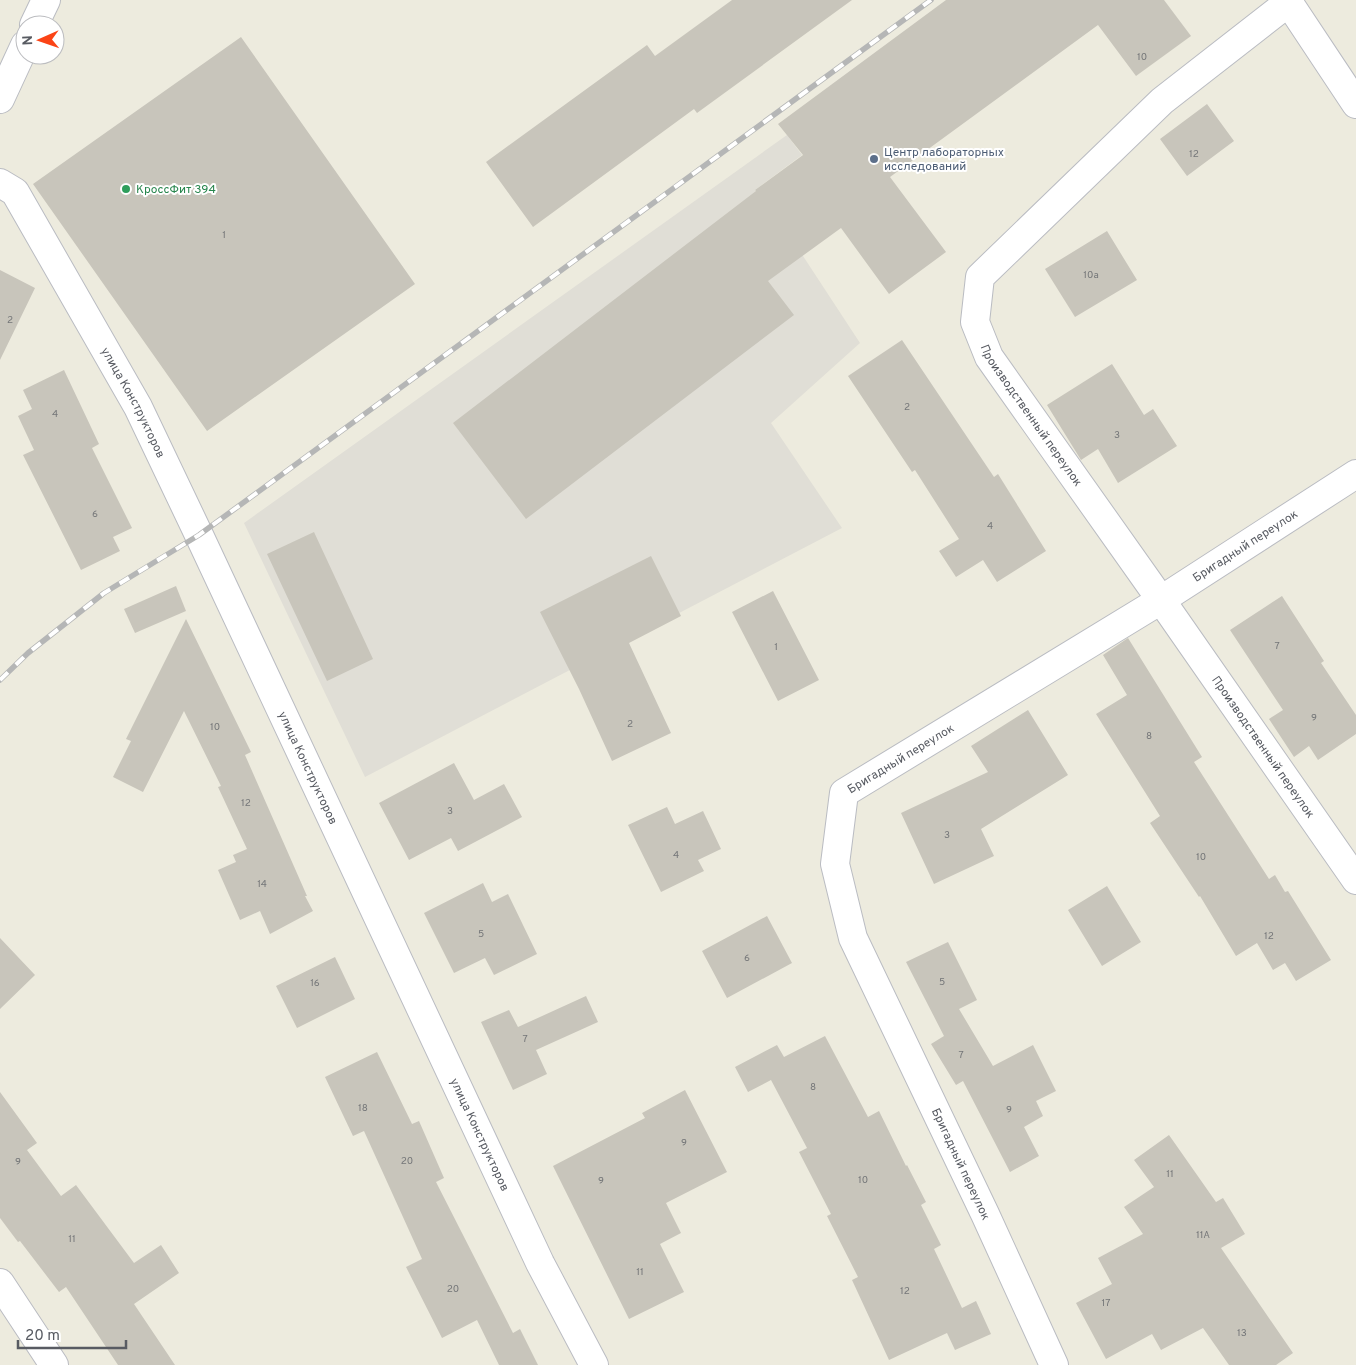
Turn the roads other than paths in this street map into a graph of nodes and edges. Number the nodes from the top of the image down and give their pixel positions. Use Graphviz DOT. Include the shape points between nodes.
graph roads {
  1 [pos="46,0"];
  2 [pos="1288,1"];
  3 [pos="39,15"];
  4 [pos="16,65"];
  5 [pos="0,98"];
  6 [pos="1356,104"];
  7 [pos="0,183"];
  8 [pos="1356,474"];
  9 [pos="1161,600"];
  10 [pos="1356,880"];
  11 [pos="0,1283"];
  12 [pos="54,1365"];
  13 [pos="594,1365"];
  14 [pos="1054,1365"];
  1 -- 3 [label="street"];
  2 -- 6 [label="street"];
  2 -- 9 [label="street, Производственный переулок" via="1162,101 980,277 975,322 990,357"];
  4 -- 5 [label="street"];
  7 -- 13 [label="street, улица Конструкторов" via="15,192 138,407 540,1263"];
  8 -- 9 [label="street, Бригадный переулок"];
  9 -- 10 [label="street, Производственный переулок"];
  9 -- 14 [label="street, Бригадный переулок" via="844,793 835,864 853,938"];
  11 -- 12 [label="street"];
}
